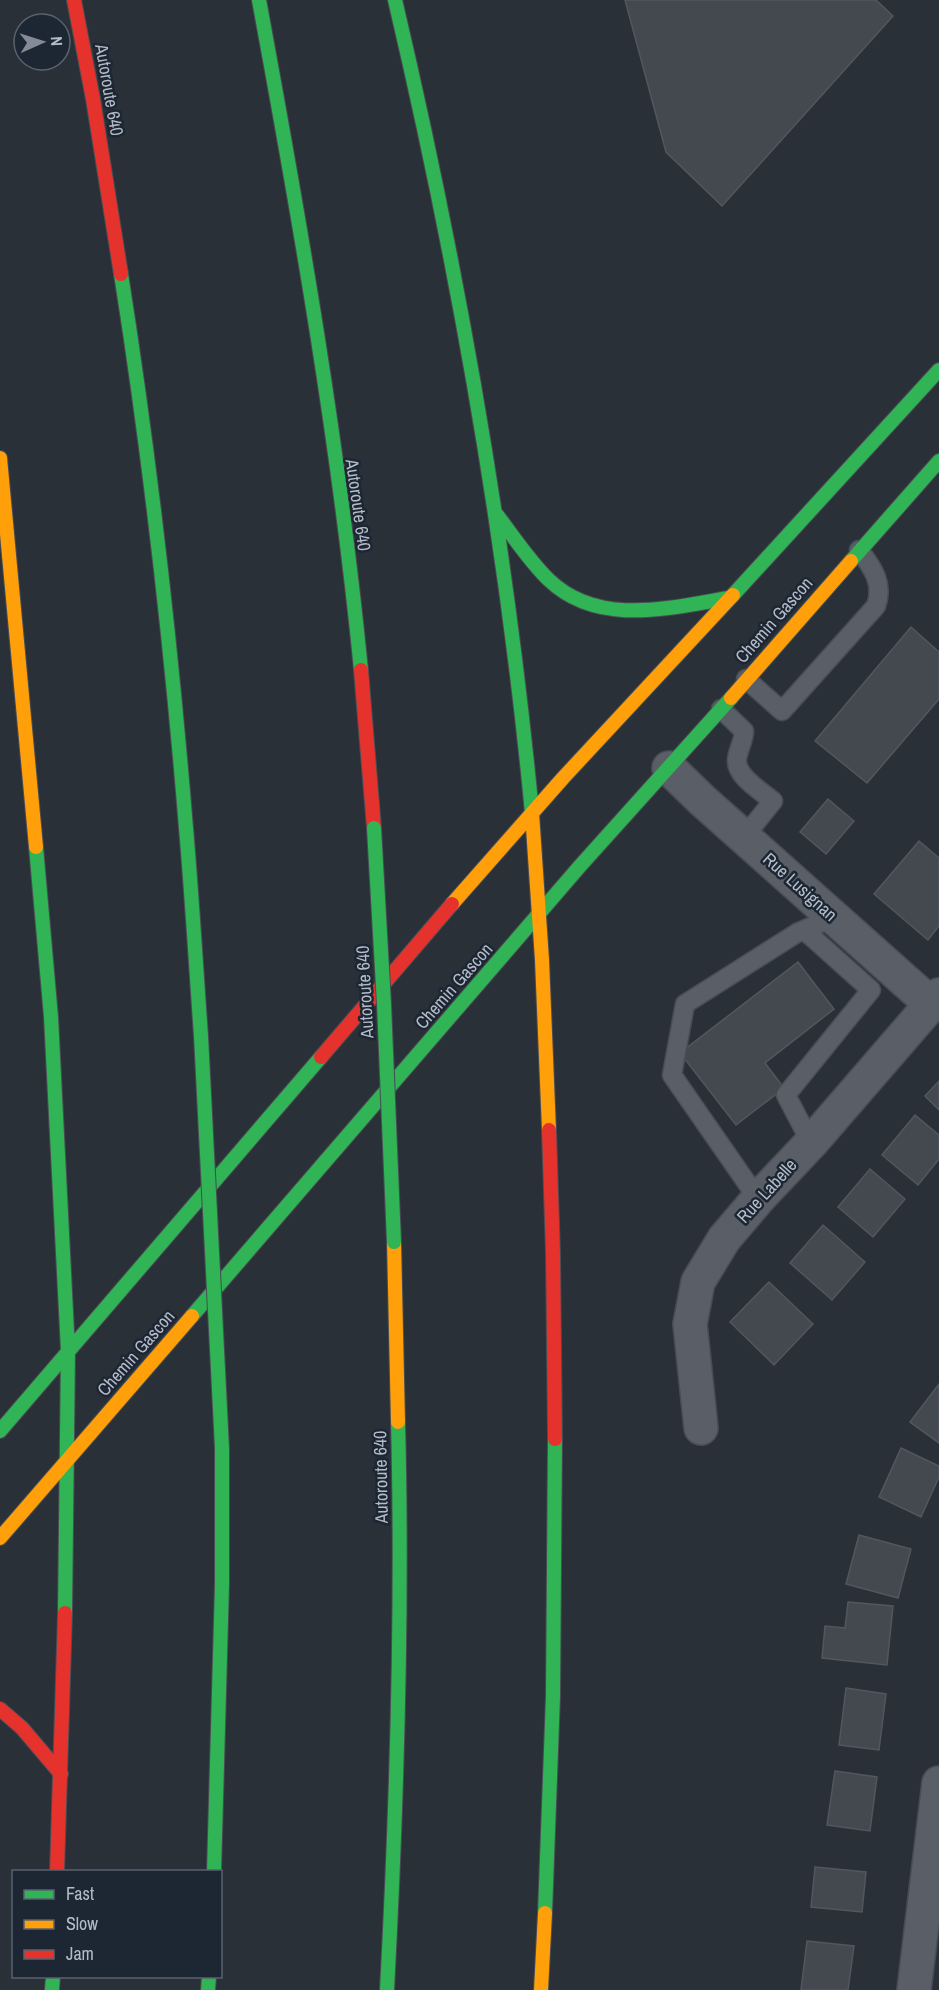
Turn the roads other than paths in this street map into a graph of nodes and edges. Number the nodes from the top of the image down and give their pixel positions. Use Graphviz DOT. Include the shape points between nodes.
graph roads {
  1 [pos="74,0"];
  2 [pos="259,0"];
  3 [pos="395,0"];
  4 [pos="939,370"];
  5 [pos="0,458"];
  6 [pos="939,461"];
  7 [pos="495,514"];
  8 [pos="859,550"];
  9 [pos="729,598"];
  10 [pos="746,680"];
  11 [pos="721,709"];
  12 [pos="669,768"];
  13 [pos="532,813"];
  14 [pos="744,837"];
  15 [pos="540,914"];
  16 [pos="834,917"];
  17 [pos="804,930"];
  18 [pos="881,979"];
  19 [pos="935,1000"];
  20 [pos="811,1143"];
  21 [pos="758,1198"];
  22 [pos="68,1351"];
  23 [pos="701,1428"];
  24 [pos="0,1431"];
  25 [pos="68,1458"];
  26 [pos="0,1538"];
  27 [pos="0,1709"];
  28 [pos="61,1774"];
  29 [pos="939,1783"];
  30 [pos="57,1870"];
  31 [pos="214,1870"];
  32 [pos="387,1990"];
  33 [pos="541,1990"];
  34 [pos="914,1990"];
  1 -- 31 [label="main road, Autoroute 640, bridge" via="132,347 166,614 184,803 201,1036 222,1448"];
  2 -- 32 [label="main road, Autoroute 640, bridge" via="329,426 356,631 374,828 394,1242 399,1493 396,1790"];
  3 -- 7 [label="main road" via="448,239"];
  4 -- 9 [label="main road"];
  5 -- 22 [label="main road" via="51,1017"];
  6 -- 8 [label="main road, Chemin Gascon"];
  7 -- 9 [label="main road" via="556,588 578,602 627,611"];
  7 -- 13 [label="main road"];
  8 -- 10 [label="main road, Chemin Gascon"];
  8 -- 10 [label="lane" via="877,579 876,606 782,711"];
  9 -- 13 [label="main road"];
  10 -- 11 [label="main road, Chemin Gascon"];
  11 -- 12 [label="main road, Chemin Gascon"];
  11 -- 14 [label="lane" via="744,731 736,762 739,768 772,801"];
  12 -- 14 [label="street, Rue Lusignan"];
  12 -- 15 [label="main road, Chemin Gascon"];
  13 -- 15 [label="main road"];
  13 -- 22 [label="main road"];
  14 -- 16 [label="street, Rue Lusignan"];
  15 -- 25 [label="main road, Chemin Gascon"];
  15 -- 33 [label="main road" via="552,1196 556,1438 552,1774"];
  16 -- 17 [label="lane"];
  16 -- 18 [label="street, Rue Lusignan"];
  17 -- 18 [label="lane"];
  17 -- 21 [label="lane" via="685,1004 672,1075"];
  18 -- 19 [label="street, Rue Lusignan"];
  18 -- 20 [label="lane" via="786,1095"];
  19 -- 20 [label="street, Rue Labelle"];
  20 -- 21 [label="street, Rue Labelle"];
  21 -- 23 [label="street, Rue Labelle" via="724,1239 698,1282 690,1324"];
  22 -- 24 [label="main road"];
  22 -- 25 [label="main road"];
  25 -- 26 [label="main road, Chemin Gascon"];
  25 -- 28 [label="main road"];
  27 -- 28 [label="main road" via="22,1728"];
  28 -- 30 [label="main road"];
  29 -- 34 [label="street"];
}
